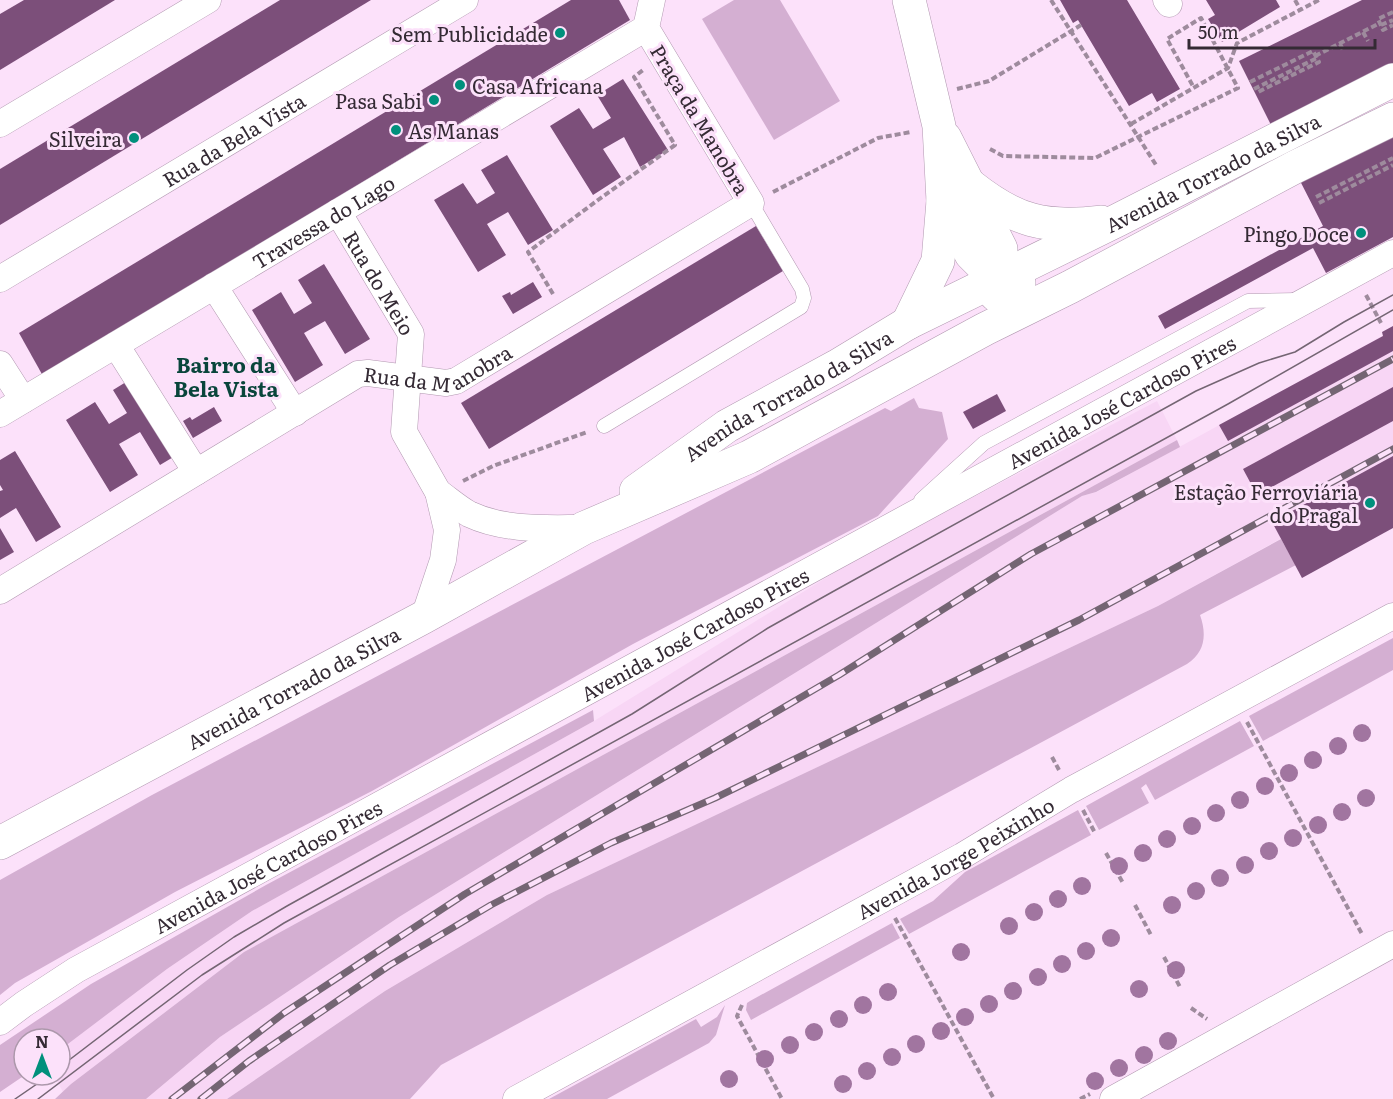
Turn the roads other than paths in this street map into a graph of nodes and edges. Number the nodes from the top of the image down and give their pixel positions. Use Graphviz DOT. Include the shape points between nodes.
graph roads {
  1 [pos="208,0"];
  2 [pos="465,0"];
  3 [pos="652,0"];
  4 [pos="909,0"];
  5 [pos="646,28"];
  6 [pos="1393,80"];
  7 [pos="1393,119"];
  8 [pos="0,124"];
  9 [pos="955,192"];
  10 [pos="751,203"];
  11 [pos="338,212"];
  12 [pos="1118,220"];
  13 [pos="1393,253"];
  14 [pos="1000,278"];
  15 [pos="0,279"];
  16 [pos="214,286"];
  17 [pos="1070,287"];
  18 [pos="908,323"];
  19 [pos="985,329"];
  20 [pos="116,345"];
  21 [pos="0,364"];
  22 [pos="408,378"];
  23 [pos="23,400"];
  24 [pos="295,413"];
  25 [pos="0,414"];
  26 [pos="604,426"];
  27 [pos="196,472"];
  28 [pos="438,492"];
  29 [pos="584,528"];
  30 [pos="0,591"];
  31 [pos="1393,616"];
  32 [pos="424,617"];
  33 [pos="0,843"];
  34 [pos="1393,944"];
  35 [pos="0,1022"];
  36 [pos="516,1099"];
  37 [pos="1113,1099"];
  1 -- 8 [label="street"];
  2 -- 15 [label="street, Rua da Bela Vista"];
  3 -- 5 [label="street, Praça da Manobra"];
  4 -- 9 [label="main road"];
  5 -- 10 [label="street, Praça da Manobra"];
  5 -- 11 [label="street, Travessa do Lago"];
  6 -- 12 [label="main road, Avenida Torrado da Silva"];
  7 -- 17 [label="main road, Avenida Torrado da Silva"];
  9 -- 12 [label="main road" via="1020,218 1052,224"];
  9 -- 14 [label="main road" via="971,254"];
  9 -- 18 [label="main road" via="938,261"];
  10 -- 22 [label="street, Rua da Manobra" via="456,381"];
  10 -- 26 [label="lane" via="802,289 801,307"];
  11 -- 16 [label="street, Travessa do Lago"];
  11 -- 22 [label="street, Rua do Meio" via="410,330"];
  12 -- 14 [label="main road, Avenida Torrado da Silva"];
  13 -- 35 [label="street, Avenida José Cardoso Pires" via="76,970"];
  14 -- 17 [label="main road, Avenida Torrado da Silva" via="1040,288"];
  14 -- 18 [label="main road, Avenida Torrado da Silva"];
  14 -- 19 [label="main road"];
  16 -- 20 [label="street, Travessa do Lago"];
  16 -- 24 [label="street"];
  17 -- 19 [label="main road, Avenida Torrado da Silva"];
  18 -- 29 [label="main road, Avenida Torrado da Silva" via="727,426"];
  19 -- 29 [label="main road, Avenida Torrado da Silva" via="749,457"];
  20 -- 23 [label="street, Travessa do Lago"];
  20 -- 27 [label="street"];
  21 -- 23 [label="street"];
  22 -- 24 [label="street, Rua da Manobra" via="358,374"];
  22 -- 28 [label="street, Rua do Meio" via="404,432"];
  23 -- 25 [label="street, Travessa do Lago"];
  24 -- 27 [label="street, Rua da Manobra"];
  27 -- 30 [label="street, Rua da Manobra"];
  28 -- 29 [label="street" via="467,513 491,523 524,528"];
  28 -- 32 [label="street" via="447,530 443,560"];
  29 -- 32 [label="main road, Avenida Torrado da Silva"];
  31 -- 36 [label="street, Avenida Jorge Peixinho" via="1081,784 962,856"];
  32 -- 33 [label="main road, Avenida Torrado da Silva"];
  34 -- 37 [label="street"];
}
